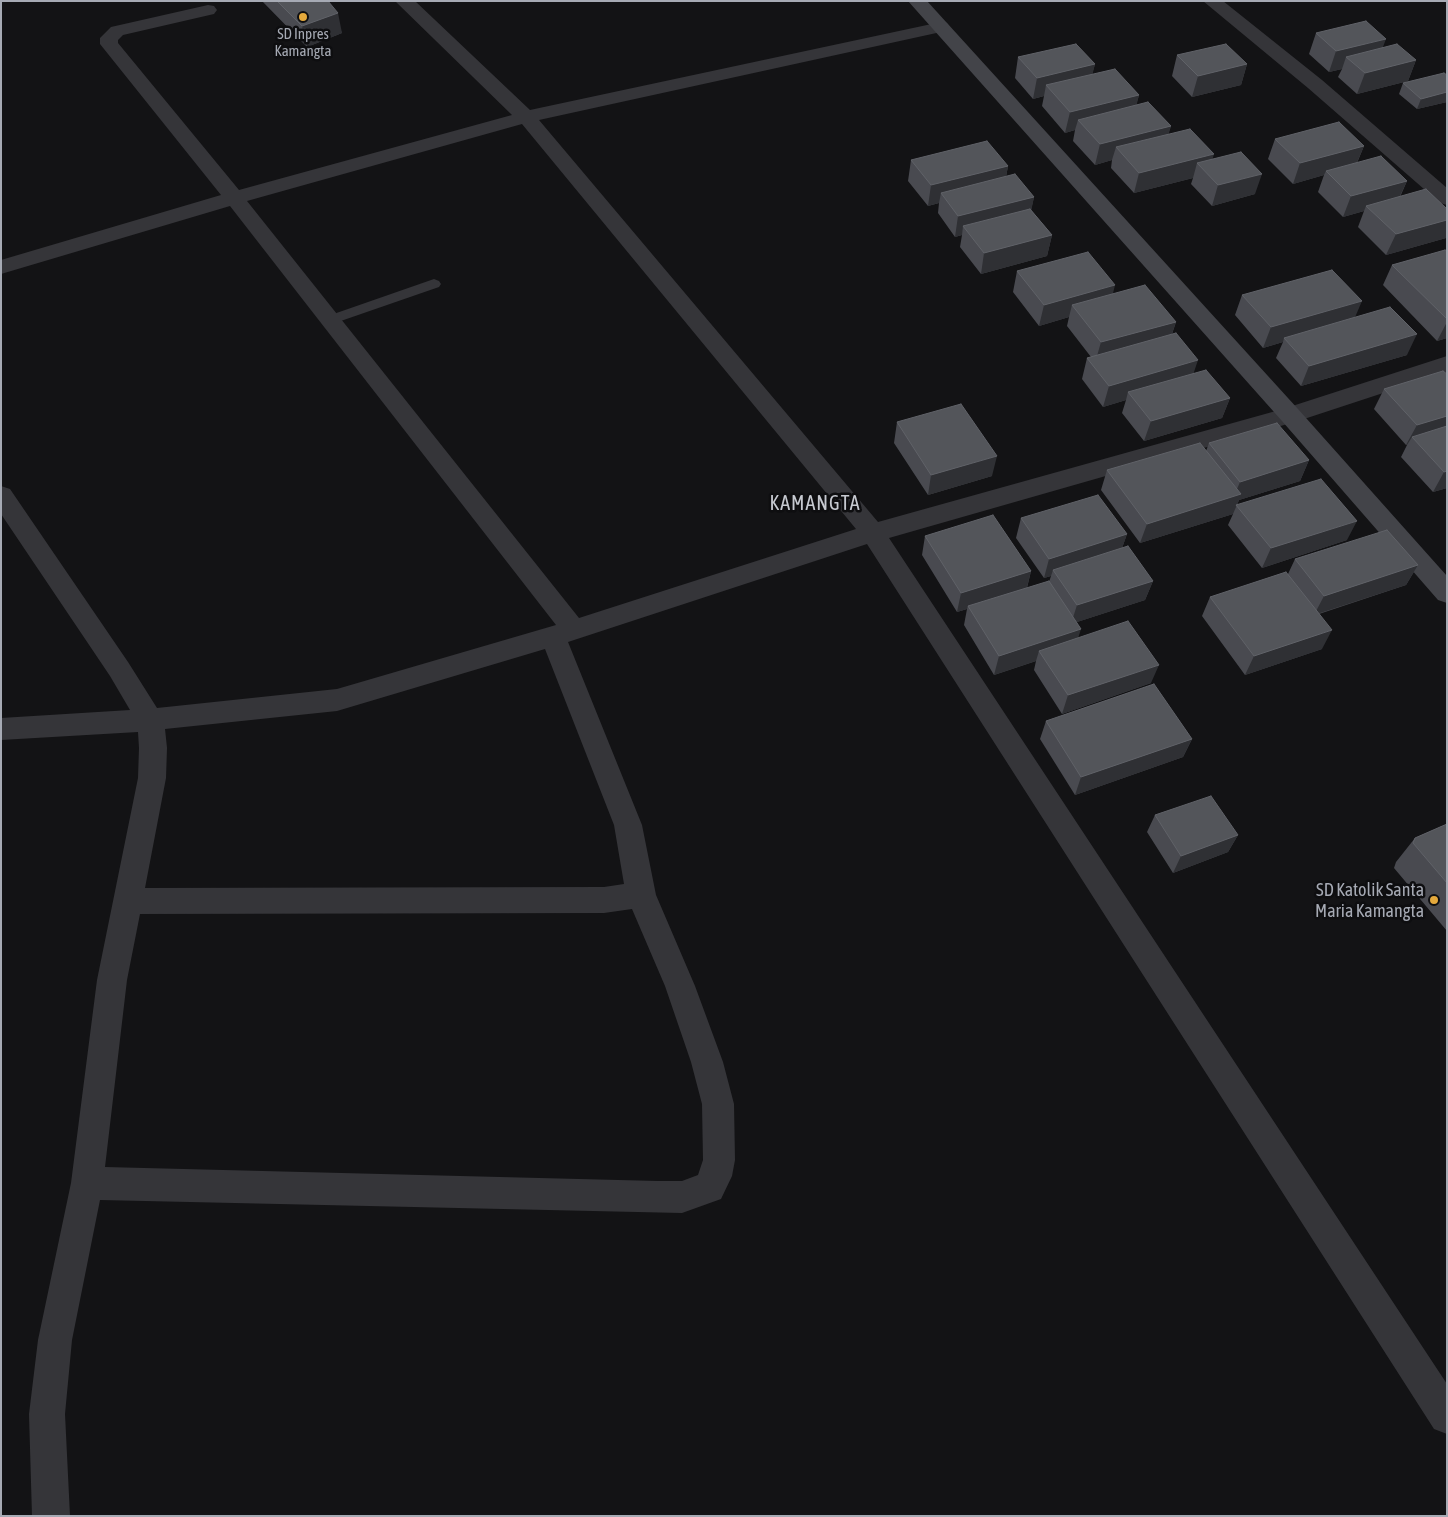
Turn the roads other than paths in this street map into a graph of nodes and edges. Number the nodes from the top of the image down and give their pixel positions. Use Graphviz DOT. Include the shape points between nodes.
graph roads {
  1 [pos="404,1"];
  2 [pos="917,1"];
  3 [pos="1212,1"];
  4 [pos="208,10"];
  5 [pos="941,28"];
  6 [pos="526,117"];
  7 [pos="234,198"];
  8 [pos="1447,199"];
  9 [pos="1,267"];
  10 [pos="434,284"];
  11 [pos="330,320"];
  12 [pos="1447,364"];
  13 [pos="1290,415"];
  14 [pos="1,495"];
  15 [pos="873,534"];
  16 [pos="1447,593"];
  17 [pos="564,633"];
  18 [pos="150,720"];
  19 [pos="1,729"];
  20 [pos="641,895"];
  21 [pos="127,901"];
  22 [pos="87,1183"];
  23 [pos="1447,1416"];
  24 [pos="51,1516"];
  1 -- 6 [label="street"];
  2 -- 5 [label="main road"];
  3 -- 8 [label="street" via="1316,84"];
  4 -- 7 [label="street" via="117,31 109,38 109,44"];
  5 -- 6 [label="street"];
  5 -- 13 [label="main road"];
  6 -- 7 [label="street"];
  6 -- 15 [label="street"];
  7 -- 9 [label="street"];
  7 -- 11 [label="street"];
  10 -- 11 [label="lane"];
  11 -- 17 [label="street"];
  12 -- 13 [label="street"];
  13 -- 15 [label="street"];
  13 -- 16 [label="main road"];
  14 -- 18 [label="street"];
  15 -- 17 [label="street"];
  15 -- 23 [label="street"];
  17 -- 18 [label="street" via="337,700"];
  17 -- 20 [label="street" via="628,825"];
  18 -- 19 [label="street"];
  18 -- 21 [label="street" via="152,778"];
  20 -- 21 [label="street" via="604,900"];
  20 -- 22 [label="street" via="680,986 718,1104 719,1160 716,1176 708,1187 682,1196 658,1197"];
  21 -- 22 [label="street" via="112,980"];
  22 -- 24 [label="street" via="55,1340 47,1414"];
}
